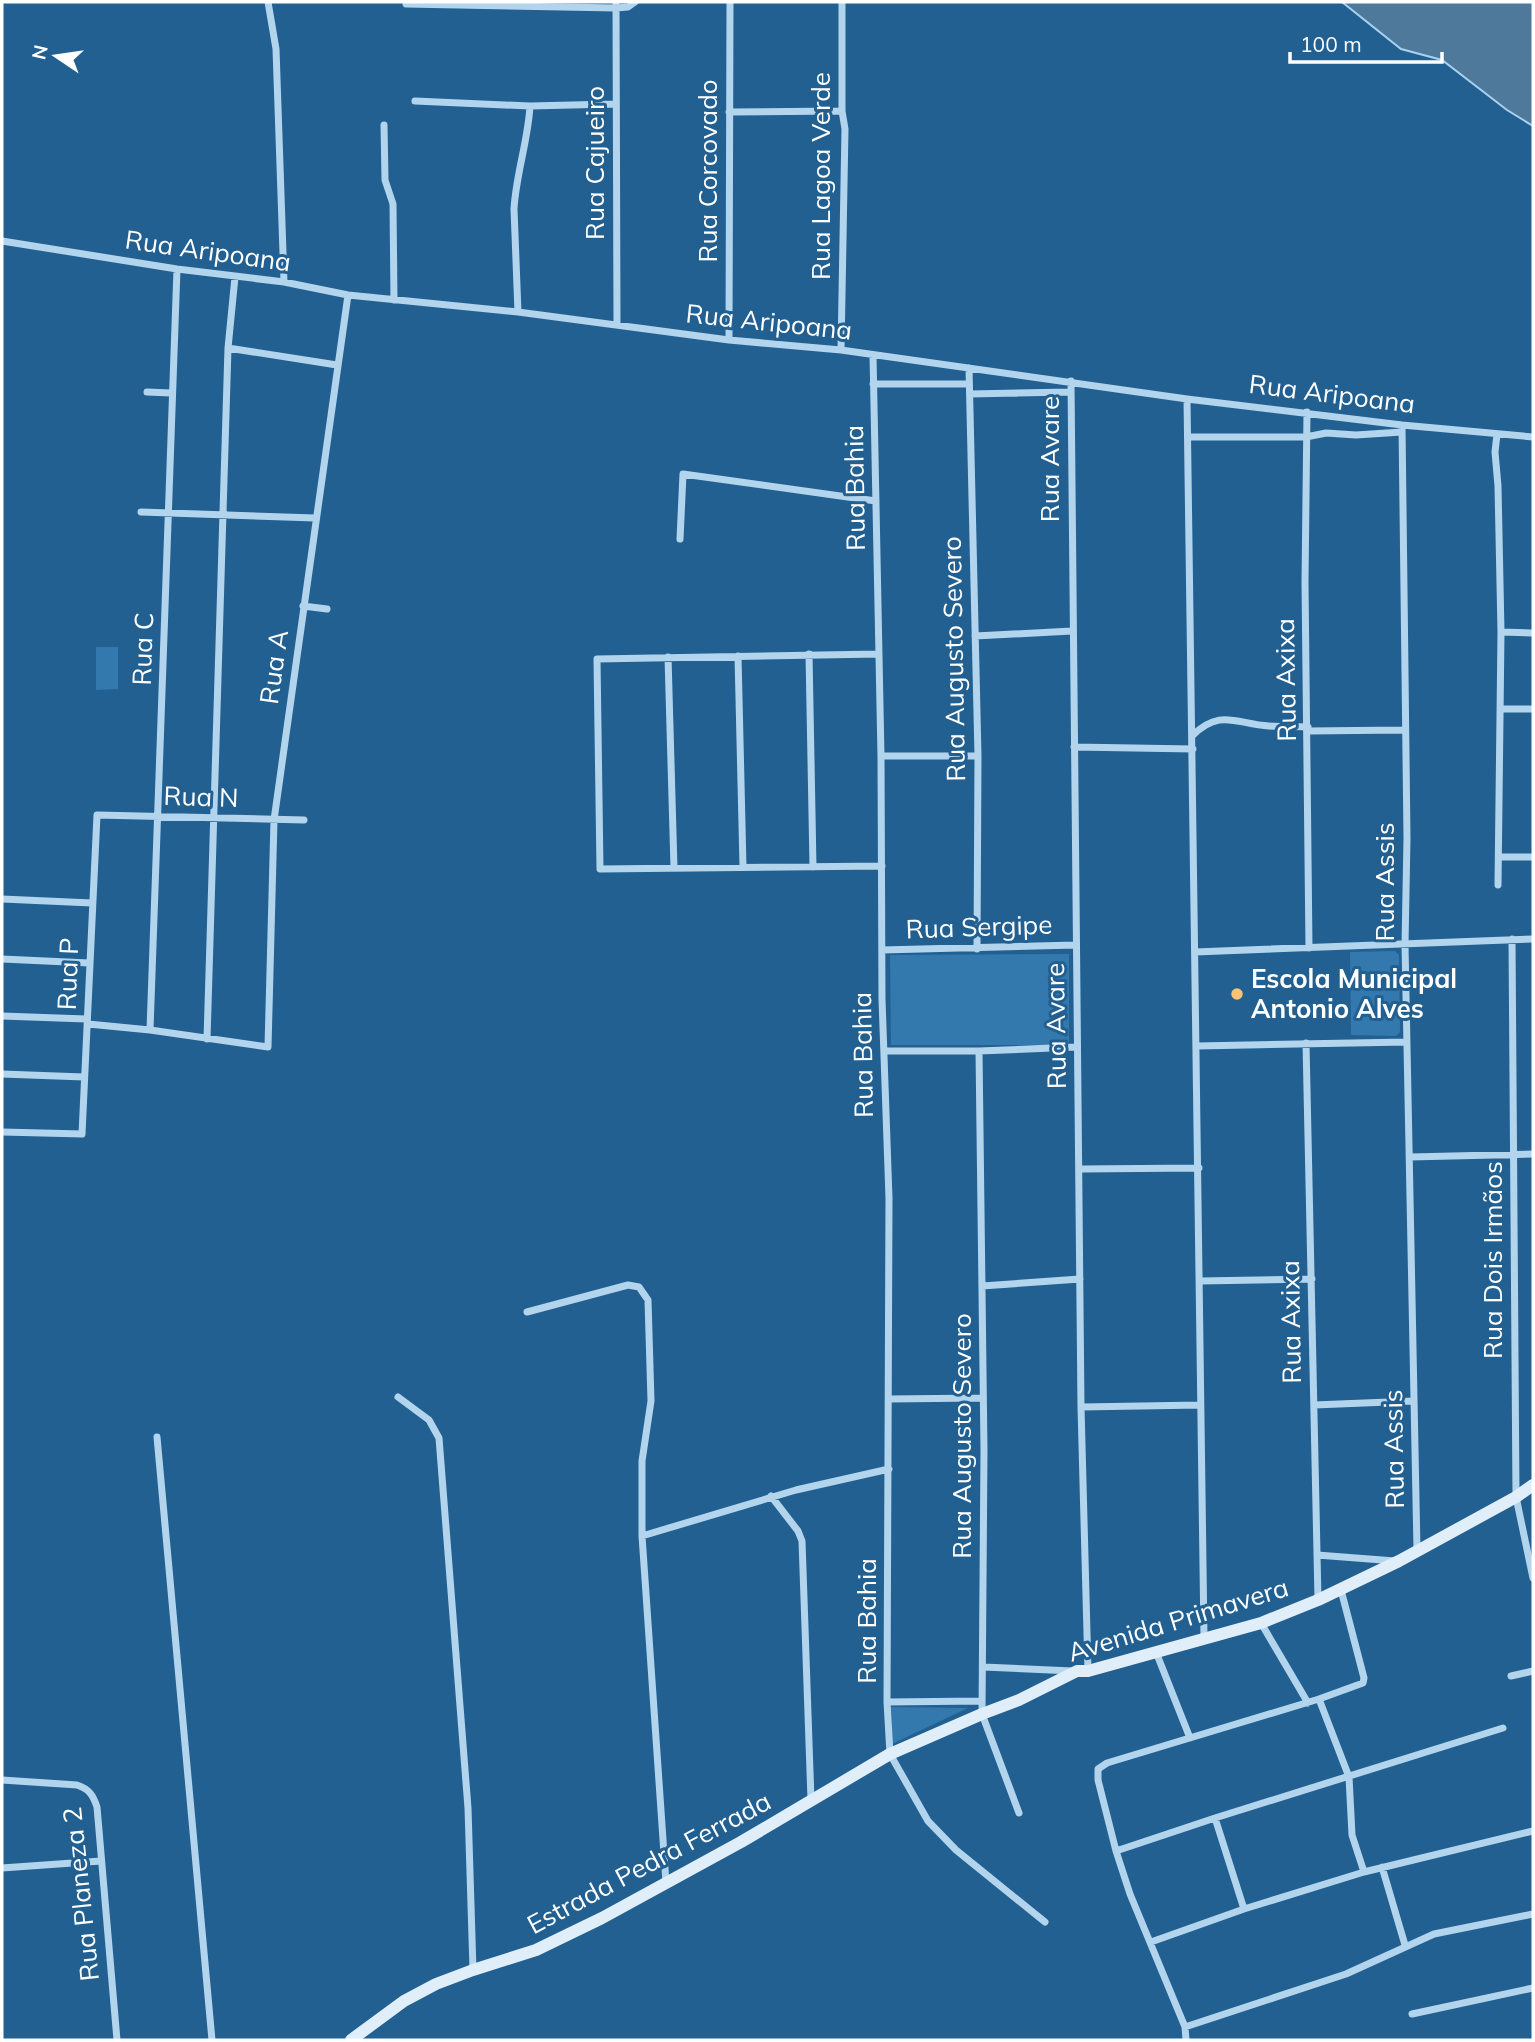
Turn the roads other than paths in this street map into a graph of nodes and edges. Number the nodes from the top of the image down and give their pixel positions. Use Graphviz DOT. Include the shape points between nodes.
graph roads {
  1 [pos="268,2"];
  2 [pos="635,2"];
  3 [pos="730,2"];
  4 [pos="842,2"];
  5 [pos="406,4"];
  6 [pos="616,5"];
  7 [pos="415,101"];
  8 [pos="615,104"];
  9 [pos="530,106"];
  10 [pos="842,111"];
  11 [pos="729,112"];
  12 [pos="384,125"];
  13 [pos="2,241"];
  14 [pos="177,269"];
  15 [pos="235,277"];
  16 [pos="284,282"];
  17 [pos="348,295"];
  18 [pos="394,300"];
  19 [pos="519,312"];
  20 [pos="617,324"];
  21 [pos="729,340"];
  22 [pos="228,348"];
  23 [pos="841,350"];
  24 [pos="873,355"];
  25 [pos="337,365"];
  26 [pos="969,368"];
  27 [pos="1071,381"];
  28 [pos="873,384"];
  29 [pos="968,384"];
  30 [pos="148,392"];
  31 [pos="1070,392"];
  32 [pos="171,393"];
  33 [pos="970,394"];
  34 [pos="1187,399"];
  35 [pos="1307,412"];
  36 [pos="1402,428"];
  37 [pos="1497,434"];
  38 [pos="1188,437"];
  39 [pos="1306,437"];
  40 [pos="1533,437"];
  41 [pos="876,501"];
  42 [pos="141,512"];
  43 [pos="167,514"];
  44 [pos="224,514"];
  45 [pos="315,518"];
  46 [pos="680,539"];
  47 [pos="303,606"];
  48 [pos="327,609"];
  49 [pos="1072,631"];
  50 [pos="1501,632"];
  51 [pos="1533,633"];
  52 [pos="975,636"];
  53 [pos="809,654"];
  54 [pos="879,654"];
  55 [pos="738,656"];
  56 [pos="668,657"];
  57 [pos="1500,709"];
  58 [pos="1533,709"];
  59 [pos="1308,729"];
  60 [pos="1404,730"];
  61 [pos="1192,736"];
  62 [pos="1074,747"];
  63 [pos="1192,749"];
  64 [pos="881,756"];
  65 [pos="978,756"];
  66 [pos="97,815"];
  67 [pos="159,815"];
  68 [pos="215,819"];
  69 [pos="274,820"];
  70 [pos="304,820"];
  71 [pos="1533,857"];
  72 [pos="1499,858"];
  73 [pos="882,866"];
  74 [pos="743,867"];
  75 [pos="813,867"];
  76 [pos="674,868"];
  77 [pos="1498,885"];
  78 [pos="2,900"];
  79 [pos="92,903"];
  80 [pos="1512,939"];
  81 [pos="1533,939"];
  82 [pos="1076,945"];
  83 [pos="1405,945"];
  84 [pos="1309,948"];
  85 [pos="977,949"];
  86 [pos="883,950"];
  87 [pos="1195,952"];
  88 [pos="2,959"];
  89 [pos="89,963"];
  90 [pos="2,1016"];
  91 [pos="87,1022"];
  92 [pos="150,1030"];
  93 [pos="207,1039"];
  94 [pos="1406,1042"];
  95 [pos="1306,1043"];
  96 [pos="1197,1046"];
  97 [pos="1077,1047"];
  98 [pos="884,1051"];
  99 [pos="979,1051"];
  100 [pos="2,1074"];
  101 [pos="85,1077"];
  102 [pos="2,1132"];
  103 [pos="1533,1154"];
  104 [pos="1514,1155"];
  105 [pos="1410,1157"];
  106 [pos="1199,1168"];
  107 [pos="1080,1169"];
  108 [pos="1080,1279"];
  109 [pos="1312,1279"];
  110 [pos="1200,1281"];
  111 [pos="982,1286"];
  112 [pos="527,1312"];
  113 [pos="398,1397"];
  114 [pos="983,1398"];
  115 [pos="889,1399"];
  116 [pos="1414,1401"];
  117 [pos="1200,1405"];
  118 [pos="1314,1405"];
  119 [pos="1081,1407"];
  120 [pos="157,1437"];
  121 [pos="889,1469"];
  122 [pos="1533,1485"];
  123 [pos="771,1496"];
  124 [pos="1516,1497"];
  125 [pos="642,1536"];
  126 [pos="1417,1550"];
  127 [pos="1317,1555"];
  128 [pos="1399,1561"];
  129 [pos="1533,1578"];
  130 [pos="1341,1590"];
  131 [pos="1318,1601"];
  132 [pos="1261,1623"];
  133 [pos="1204,1638"];
  134 [pos="1156,1651"];
  135 [pos="984,1667"];
  136 [pos="1082,1671"];
  137 [pos="1533,1671"];
  138 [pos="1511,1676"];
  139 [pos="1319,1699"];
  140 [pos="887,1702"];
  141 [pos="1308,1703"];
  142 [pos="982,1707"];
  143 [pos="1503,1728"];
  144 [pos="1190,1738"];
  145 [pos="890,1754"];
  146 [pos="1349,1777"];
  147 [pos="2,1780"];
  148 [pos="811,1801"];
  149 [pos="1019,1813"];
  150 [pos="1215,1818"];
  151 [pos="1533,1830"];
  152 [pos="1116,1851"];
  153 [pos="101,1861"];
  154 [pos="1382,1867"];
  155 [pos="2,1868"];
  156 [pos="1364,1872"];
  157 [pos="666,1884"];
  158 [pos="1244,1909"];
  159 [pos="1533,1914"];
  160 [pos="1045,1922"];
  161 [pos="1151,1942"];
  162 [pos="1405,1945"];
  163 [pos="472,1970"];
  164 [pos="1533,1988"];
  165 [pos="1412,2014"];
  166 [pos="1185,2027"];
  167 [pos="357,2038"];
  168 [pos="117,2040"];
  169 [pos="212,2040"];
  170 [pos="1186,2040"];
  1 -- 16 [label="street" via="276,49"];
  2 -- 6 [label="street" via="628,7"];
  3 -- 11 [label="street, Rua Corcovado"];
  4 -- 10 [label="street, Rua Lagoa Verde"];
  5 -- 6 [label="street"];
  6 -- 8 [label="street, Rua Cajueiro"];
  7 -- 9 [label="street"];
  8 -- 9 [label="street"];
  8 -- 20 [label="street, Rua Cajueiro"];
  9 -- 19 [label="street" via="514,209"];
  10 -- 11 [label="street"];
  10 -- 23 [label="street, Rua Lagoa Verde"];
  11 -- 21 [label="street, Rua Corcovado"];
  12 -- 18 [label="street" via="385,180 393,204"];
  13 -- 14 [label="street, Rua Aripoana"];
  14 -- 15 [label="street, Rua Aripoana"];
  14 -- 32 [label="street, Rua C"];
  15 -- 16 [label="street, Rua Aripoana"];
  15 -- 22 [label="street"];
  16 -- 17 [label="street, Rua Aripoana"];
  17 -- 18 [label="street, Rua Aripoana"];
  17 -- 25 [label="street, Rua A"];
  18 -- 19 [label="street, Rua Aripoana"];
  19 -- 20 [label="street, Rua Aripoana"];
  20 -- 21 [label="street, Rua Aripoana"];
  21 -- 23 [label="street, Rua Aripoana"];
  22 -- 25 [label="street"];
  22 -- 44 [label="street"];
  23 -- 24 [label="street, Rua Aripoana"];
  24 -- 26 [label="street, Rua Aripoana"];
  24 -- 28 [label="street, Rua Bahia"];
  25 -- 45 [label="street, Rua A"];
  26 -- 27 [label="street, Rua Aripoana"];
  26 -- 29 [label="street, Rua Augusto Severo"];
  27 -- 31 [label="street, Rua Avare"];
  27 -- 34 [label="street, Rua Aripoana"];
  28 -- 29 [label="street"];
  28 -- 41 [label="street, Rua Bahia"];
  29 -- 33 [label="street, Rua Augusto Severo"];
  30 -- 32 [label="street"];
  31 -- 33 [label="street"];
  31 -- 49 [label="street, Rua Avare"];
  32 -- 43 [label="street, Rua C"];
  33 -- 52 [label="street, Rua Augusto Severo"];
  34 -- 35 [label="street, Rua Aripoana"];
  34 -- 38 [label="street"];
  35 -- 36 [label="street, Rua Aripoana"];
  35 -- 39 [label="street, Rua Axixa"];
  36 -- 37 [label="street, Rua Aripoana"];
  36 -- 39 [label="street"];
  36 -- 60 [label="street, Rua Assis"];
  37 -- 40 [label="street, Rua Aripoana"];
  37 -- 50 [label="street"];
  38 -- 39 [label="street"];
  38 -- 61 [label="street"];
  39 -- 59 [label="street, Rua Axixa"];
  41 -- 46 [label="street" via="683,474"];
  41 -- 54 [label="street, Rua Bahia"];
  42 -- 43 [label="street"];
  43 -- 44 [label="street"];
  43 -- 67 [label="street, Rua C"];
  44 -- 45 [label="street"];
  44 -- 68 [label="street"];
  45 -- 47 [label="street, Rua A"];
  47 -- 48 [label="street"];
  47 -- 69 [label="street, Rua A"];
  49 -- 52 [label="street"];
  49 -- 62 [label="street, Rua Avare"];
  50 -- 51 [label="street"];
  50 -- 57 [label="street"];
  52 -- 65 [label="street, Rua Augusto Severo"];
  53 -- 54 [label="street"];
  53 -- 55 [label="street"];
  53 -- 75 [label="street"];
  54 -- 64 [label="street, Rua Bahia"];
  55 -- 56 [label="street"];
  55 -- 74 [label="street"];
  56 -- 76 [label="street"];
  56 -- 76 [label="street" via="597,659 600,869"];
  57 -- 58 [label="street"];
  57 -- 72 [label="street"];
  59 -- 60 [label="street"];
  59 -- 61 [label="street" via="1221,719 1206,723"];
  59 -- 84 [label="street, Rua Axixa"];
  60 -- 83 [label="street, Rua Assis"];
  61 -- 63 [label="street"];
  62 -- 63 [label="street"];
  62 -- 82 [label="street, Rua Avare"];
  63 -- 87 [label="street"];
  64 -- 65 [label="street"];
  64 -- 73 [label="street, Rua Bahia"];
  65 -- 85 [label="street, Rua Augusto Severo"];
  66 -- 67 [label="street, Rua N"];
  66 -- 79 [label="street, Rua P"];
  67 -- 68 [label="street, Rua N"];
  67 -- 92 [label="street, Rua C"];
  68 -- 69 [label="street, Rua N"];
  68 -- 93 [label="street"];
  69 -- 70 [label="street, Rua N"];
  69 -- 93 [label="street, Rua A" via="268,1047"];
  71 -- 72 [label="street"];
  72 -- 77 [label="street"];
  73 -- 75 [label="street"];
  73 -- 86 [label="street, Rua Bahia"];
  74 -- 75 [label="street"];
  74 -- 76 [label="street"];
  78 -- 79 [label="street"];
  79 -- 89 [label="street, Rua P"];
  80 -- 81 [label="street"];
  80 -- 83 [label="street"];
  80 -- 104 [label="street, Rua Dois Irmãos"];
  82 -- 85 [label="street, Rua Sergipe"];
  82 -- 97 [label="street, Rua Avare"];
  83 -- 84 [label="street"];
  83 -- 94 [label="street, Rua Assis"];
  84 -- 87 [label="street"];
  85 -- 86 [label="street, Rua Sergipe"];
  86 -- 98 [label="street, Rua Bahia"];
  87 -- 96 [label="street"];
  88 -- 89 [label="street"];
  89 -- 91 [label="street, Rua P"];
  90 -- 91 [label="street"];
  91 -- 92 [label="street"];
  91 -- 101 [label="street, Rua P"];
  92 -- 93 [label="street"];
  94 -- 95 [label="street"];
  94 -- 105 [label="street, Rua Assis"];
  95 -- 96 [label="street"];
  95 -- 109 [label="street, Rua Axixa"];
  96 -- 106 [label="street"];
  97 -- 99 [label="street"];
  97 -- 107 [label="street, Rua Avare"];
  98 -- 99 [label="street"];
  98 -- 115 [label="street, Rua Bahia"];
  99 -- 111 [label="street, Rua Augusto Severo"];
  100 -- 101 [label="street"];
  101 -- 102 [label="street, Rua P" via="82,1134"];
  103 -- 104 [label="street"];
  104 -- 105 [label="street"];
  104 -- 124 [label="street, Rua Dois Irmãos"];
  105 -- 116 [label="street, Rua Assis"];
  106 -- 107 [label="street"];
  106 -- 110 [label="street"];
  107 -- 108 [label="street, Rua Avare"];
  108 -- 111 [label="street"];
  108 -- 119 [label="street, Rua Avare"];
  109 -- 110 [label="street"];
  109 -- 118 [label="street, Rua Axixa"];
  110 -- 117 [label="street"];
  111 -- 114 [label="street, Rua Augusto Severo"];
  112 -- 125 [label="street" via="624,1285 644,1291 650,1311 651,1401 642,1461"];
  113 -- 163 [label="street" via="429,1420 439,1438 468,1808"];
  114 -- 115 [label="street"];
  114 -- 135 [label="street, Rua Augusto Severo"];
  115 -- 121 [label="street, Rua Bahia"];
  116 -- 118 [label="street"];
  116 -- 126 [label="street, Rua Assis"];
  117 -- 119 [label="street"];
  117 -- 133 [label="street"];
  118 -- 127 [label="street, Rua Axixa"];
  119 -- 136 [label="street, Rua Avare"];
  120 -- 169 [label="street"];
  121 -- 123 [label="street"];
  121 -- 140 [label="street, Rua Bahia"];
  122 -- 124 [label="street, Avenida Primavera"];
  123 -- 125 [label="street"];
  123 -- 148 [label="street" via="803,1541"];
  124 -- 126 [label="street, Avenida Primavera"];
  124 -- 129 [label="street, Rua Dois Irmãos"];
  125 -- 157 [label="street"];
  126 -- 128 [label="street, Avenida Primavera"];
  127 -- 128 [label="street"];
  127 -- 131 [label="street, Rua Axixa"];
  128 -- 130 [label="street, Avenida Primavera"];
  130 -- 131 [label="street, Avenida Primavera"];
  130 -- 139 [label="street" via="1364,1681"];
  131 -- 132 [label="street, Avenida Primavera"];
  132 -- 133 [label="street, Avenida Primavera"];
  132 -- 141 [label="street"];
  133 -- 134 [label="street, Avenida Primavera"];
  134 -- 136 [label="street, Avenida Primavera"];
  134 -- 144 [label="street"];
  135 -- 136 [label="street"];
  135 -- 142 [label="street, Rua Augusto Severo"];
  136 -- 142 [label="street, Avenida Primavera" via="1019,1700"];
  137 -- 138 [label="street"];
  139 -- 141 [label="street"];
  139 -- 146 [label="street"];
  140 -- 142 [label="street"];
  140 -- 145 [label="street, Rua Bahia"];
  141 -- 144 [label="street"];
  142 -- 145 [label="street, Avenida Primavera"];
  142 -- 149 [label="street, Rua Augusto Severo"];
  143 -- 146 [label="street"];
  144 -- 152 [label="street" via="1098,1769"];
  145 -- 148 [label="street, Estrada Pedra Ferrada"];
  145 -- 160 [label="street" via="944,1840"];
  146 -- 150 [label="street"];
  146 -- 156 [label="street" via="1352,1835"];
  147 -- 153 [label="street, Rua Planeza 2" via="86,1788 97,1807"];
  148 -- 157 [label="street, Estrada Pedra Ferrada"];
  150 -- 152 [label="street"];
  150 -- 158 [label="street"];
  151 -- 154 [label="street"];
  152 -- 161 [label="street"];
  153 -- 155 [label="street"];
  153 -- 168 [label="street, Rua Planeza 2"];
  154 -- 156 [label="street"];
  154 -- 162 [label="street"];
  156 -- 158 [label="street"];
  157 -- 163 [label="street, Estrada Pedra Ferrada" via="536,1950"];
  158 -- 161 [label="street"];
  159 -- 162 [label="street" via="1448,1930"];
  161 -- 166 [label="street"];
  162 -- 166 [label="street" via="1346,1974"];
  163 -- 167 [label="street, Estrada Pedra Ferrada" via="404,2001"];
  164 -- 165 [label="street"];
  166 -- 170 [label="street"];
}
